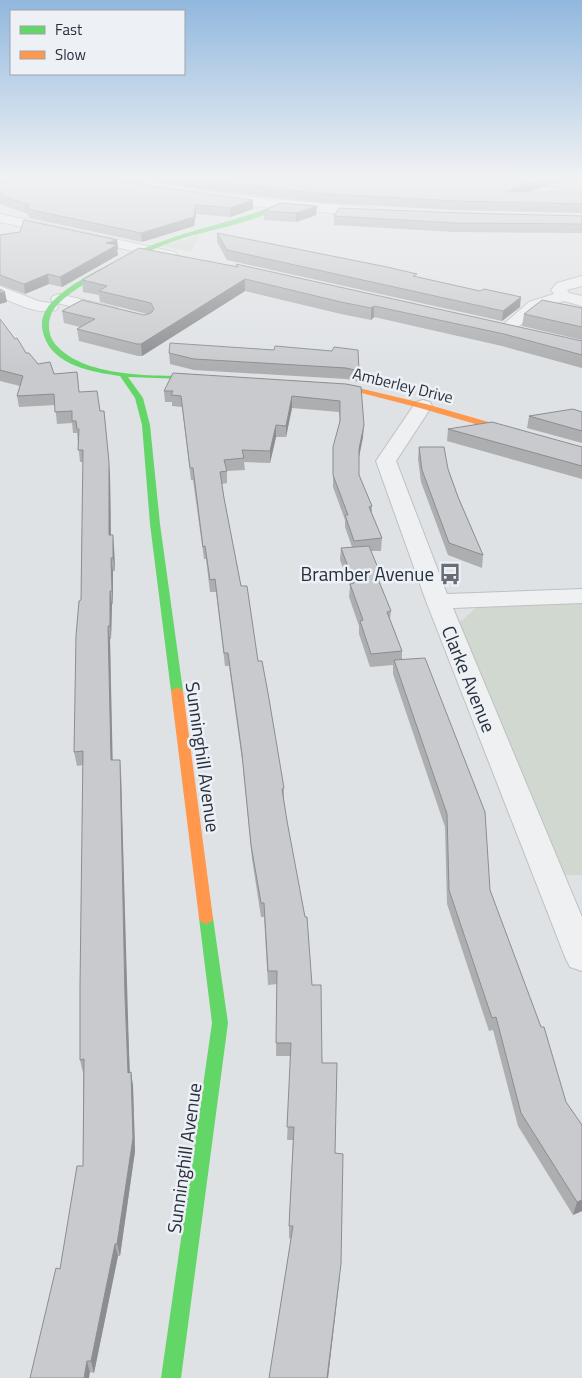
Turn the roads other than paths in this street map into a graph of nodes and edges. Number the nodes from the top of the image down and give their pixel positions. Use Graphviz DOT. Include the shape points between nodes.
graph roads {
  1 [pos="100,240"];
  2 [pos="175,240"];
  3 [pos="144,250"];
  4 [pos="182,258"];
  5 [pos="582,281"];
  6 [pos="0,291"];
  7 [pos="564,296"];
  8 [pos="582,301"];
  9 [pos="54,303"];
  10 [pos="126,315"];
  11 [pos="525,333"];
  12 [pos="122,374"];
  13 [pos="224,379"];
  14 [pos="310,385"];
  15 [pos="423,406"];
  16 [pos="582,452"];
  17 [pos="582,596"];
  18 [pos="438,602"];
  19 [pos="581,950"];
  20 [pos="171,1378"];
  1 -- 3 [label="street"];
  2 -- 3 [label="street"];
  3 -- 4 [label="street"];
  3 -- 9 [label="street" via="75,287"];
  5 -- 7 [label="street" via="561,287 559,292"];
  6 -- 9 [label="street" via="35,306"];
  7 -- 8 [label="street"];
  7 -- 11 [label="street" via="535,304 502,327"];
  9 -- 10 [label="street"];
  9 -- 12 [label="street" via="44,319 45,334 54,350 77,363"];
  12 -- 13 [label="street"];
  12 -- 20 [label="street, Sunninghill Avenue" via="139,398 146,425 155,524 220,1023"];
  14 -- 15 [label="street, Amberley Drive" via="346,387"];
  15 -- 16 [label="street, Amberley Drive"];
  15 -- 18 [label="street, Clarke Avenue" via="386,461"];
  17 -- 18 [label="street"];
  18 -- 19 [label="street, Clarke Avenue"];
}
